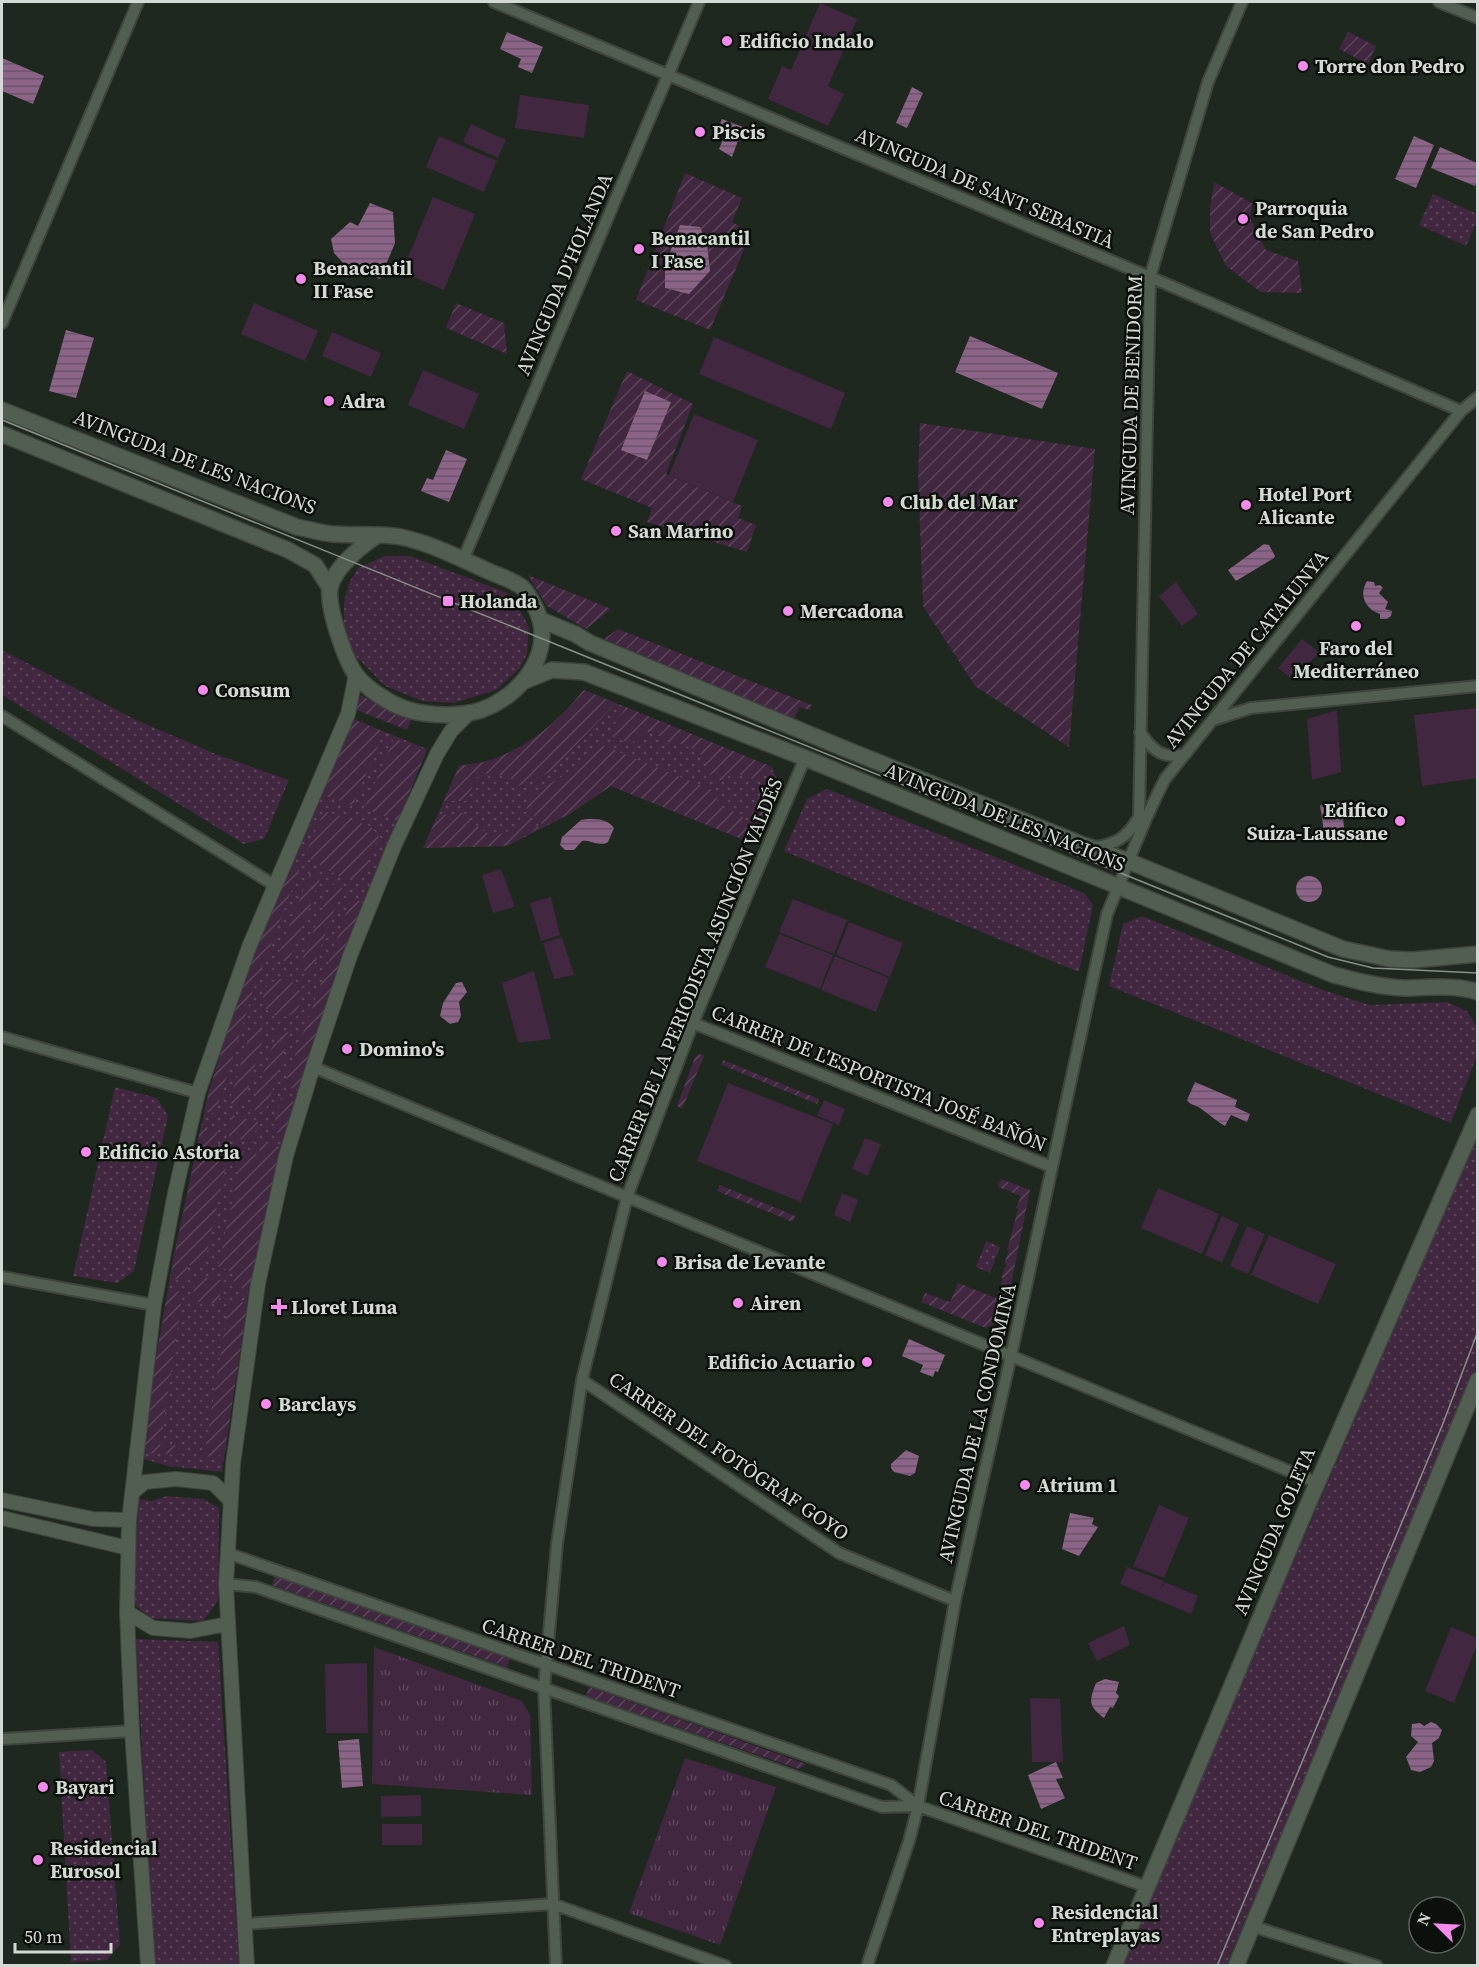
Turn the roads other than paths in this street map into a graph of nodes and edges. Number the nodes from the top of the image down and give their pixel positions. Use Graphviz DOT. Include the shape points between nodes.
graph roads {
  1 [pos="138,2"];
  2 [pos="494,2"];
  3 [pos="699,2"];
  4 [pos="1242,2"];
  5 [pos="1439,2"];
  6 [pos="1478,5"];
  7 [pos="1461,10"];
  8 [pos="1478,18"];
  9 [pos="668,75"];
  10 [pos="1150,277"];
  11 [pos="2,323"];
  12 [pos="1478,397"];
  13 [pos="2,410"];
  14 [pos="1461,411"];
  15 [pos="2,434"];
  16 [pos="378,535"];
  17 [pos="462,560"];
  18 [pos="330,588"];
  19 [pos="541,620"];
  20 [pos="356,675"];
  21 [pos="522,682"];
  22 [pos="1478,686"];
  23 [pos="470,712"];
  24 [pos="2,716"];
  25 [pos="1213,720"];
  26 [pos="1140,732"];
  27 [pos="1185,754"];
  28 [pos="805,758"];
  29 [pos="1139,817"];
  30 [pos="1091,848"];
  31 [pos="1130,856"];
  32 [pos="274,885"];
  33 [pos="1118,886"];
  34 [pos="1478,954"];
  35 [pos="1478,992"];
  36 [pos="693,1023"];
  37 [pos="2,1037"];
  38 [pos="313,1066"];
  39 [pos="198,1093"];
  40 [pos="1478,1115"];
  41 [pos="1052,1167"];
  42 [pos="627,1197"];
  43 [pos="2,1277"];
  44 [pos="154,1305"];
  45 [pos="1011,1356"];
  46 [pos="582,1380"];
  47 [pos="1478,1380"];
  48 [pos="1473,1400"];
  49 [pos="1318,1483"];
  50 [pos="132,1493"];
  51 [pos="229,1499"];
  52 [pos="2,1500"];
  53 [pos="2,1518"];
  54 [pos="129,1520"];
  55 [pos="128,1548"];
  56 [pos="227,1553"];
  57 [pos="226,1584"];
  58 [pos="956,1601"];
  59 [pos="128,1612"];
  60 [pos="227,1624"];
  61 [pos="545,1665"];
  62 [pos="544,1689"];
  63 [pos="132,1731"];
  64 [pos="2,1739"];
  65 [pos="918,1806"];
  66 [pos="1147,1887"];
  67 [pos="553,1904"];
  68 [pos="244,1924"];
  69 [pos="1252,1926"];
  70 [pos="148,1965"];
  71 [pos="247,1965"];
  72 [pos="556,1965"];
  73 [pos="726,1965"];
  74 [pos="867,1965"];
  75 [pos="1113,1965"];
  76 [pos="1236,1965"];
  77 [pos="1377,1965"];
  1 -- 11 [label="street"];
  2 -- 9 [label="street, AVINGUDA DE SANT SEBASTIÀ"];
  3 -- 9 [label="street, AVINGUDA D'HOLANDA"];
  4 -- 10 [label="street, AVINGUDA DE BENIDORM" via="1208,82"];
  5 -- 7 [label="street"];
  6 -- 7 [label="street"];
  7 -- 8 [label="street"];
  9 -- 10 [label="street, AVINGUDA DE SANT SEBASTIÀ"];
  9 -- 17 [label="street, AVINGUDA D'HOLANDA"];
  10 -- 14 [label="street, AVINGUDA DE SANT SEBASTIÀ"];
  10 -- 26 [label="street, AVINGUDA DE BENIDORM"];
  12 -- 14 [label="street, AVINGUDA DE CATALUNYA"];
  13 -- 16 [label="main road, AVINGUDA DE LES NACIONS" via="297,527 331,534"];
  14 -- 25 [label="street, AVINGUDA DE CATALUNYA"];
  15 -- 18 [label="main road" via="288,550 315,564"];
  16 -- 17 [label="main road" via="411,540"];
  16 -- 18 [label="main road" via="357,549"];
  17 -- 19 [label="main road" via="522,587"];
  18 -- 20 [label="main road" via="333,617"];
  19 -- 21 [label="main road" via="542,648"];
  19 -- 30 [label="main road, AVINGUDA DE LES NACIONS"];
  20 -- 23 [label="main road" via="384,699 408,710 441,715"];
  20 -- 32 [label="street" via="348,714"];
  21 -- 23 [label="main road" via="500,700"];
  21 -- 28 [label="main road, AVINGUDA DE LES NACIONS" via="552,670 584,672"];
  22 -- 25 [label="street" via="1251,708"];
  23 -- 38 [label="street" via="451,731 437,754 395,844 350,956"];
  24 -- 32 [label="street"];
  25 -- 27 [label="street, AVINGUDA DE CATALUNYA"];
  26 -- 27 [label="street" via="1158,753"];
  26 -- 29 [label="street, AVINGUDA DE BENIDORM"];
  27 -- 31 [label="street, AVINGUDA DE CATALUNYA" via="1165,779"];
  28 -- 33 [label="main road, AVINGUDA DE LES NACIONS"];
  28 -- 36 [label="street, CARRER DE LA PERIODISTA ASUNCIÓN VALDÉS"];
  29 -- 30 [label="street" via="1119,842"];
  29 -- 31 [label="street, AVINGUDA DE BENIDORM"];
  30 -- 31 [label="main road, AVINGUDA DE LES NACIONS"];
  31 -- 33 [label="street, AVINGUDA DE CATALUNYA"];
  31 -- 34 [label="main road, AVINGUDA DE LES NACIONS" via="1343,949 1413,960"];
  32 -- 39 [label="street"];
  33 -- 35 [label="main road, AVINGUDA DE LES NACIONS" via="1334,975 1368,985 1464,987"];
  33 -- 41 [label="street, AVINGUDA DE LA CONDOMINA" via="1107,914"];
  36 -- 41 [label="street, CARRER DE L'ESPORTISTA JOSÉ BAÑÓN"];
  36 -- 42 [label="street, CARRER DE LA PERIODISTA ASUNCIÓN VALDÉS"];
  37 -- 39 [label="street"];
  38 -- 42 [label="street"];
  38 -- 51 [label="street" via="286,1156 258,1284"];
  39 -- 44 [label="street"];
  40 -- 49 [label="main road, AVINGUDA GOLETA"];
  41 -- 45 [label="street, AVINGUDA DE LA CONDOMINA"];
  42 -- 45 [label="street"];
  42 -- 46 [label="street, CARRER DE LA PERIODISTA ASUNCIÓN VALDÉS"];
  43 -- 44 [label="street"];
  44 -- 50 [label="street"];
  45 -- 49 [label="street"];
  45 -- 58 [label="street, AVINGUDA DE LA CONDOMINA"];
  46 -- 58 [label="street, CARRER DEL FOTÒGRAF GOYO" via="839,1553"];
  46 -- 61 [label="street, CARRER DE LA PERIODISTA ASUNCIÓN VALDÉS" via="557,1544"];
  47 -- 48 [label="main road"];
  48 -- 69 [label="main road"];
  49 -- 66 [label="main road, AVINGUDA GOLETA"];
  50 -- 51 [label="street" via="145,1482 176,1479 213,1483"];
  50 -- 54 [label="street"];
  51 -- 56 [label="street"];
  52 -- 54 [label="street" via="93,1519"];
  53 -- 55 [label="street"];
  54 -- 55 [label="street"];
  55 -- 59 [label="street"];
  56 -- 57 [label="street"];
  56 -- 61 [label="street, CARRER DEL TRIDENT"];
  57 -- 60 [label="street"];
  57 -- 62 [label="street, CARRER DEL TRIDENT" via="256,1587"];
  58 -- 65 [label="street, AVINGUDA DE LA CONDOMINA"];
  59 -- 60 [label="street" via="153,1628 191,1631"];
  59 -- 63 [label="street"];
  60 -- 68 [label="street"];
  61 -- 62 [label="street, CARRER DE LA PERIODISTA ASUNCIÓN VALDÉS"];
  61 -- 65 [label="street, CARRER DEL TRIDENT" via="891,1785"];
  62 -- 65 [label="street, CARRER DEL TRIDENT" via="882,1806"];
  62 -- 67 [label="street, CARRER DE LA PERIODISTA ASUNCIÓN VALDÉS"];
  63 -- 64 [label="street"];
  63 -- 70 [label="street"];
  65 -- 66 [label="street, CARRER DEL TRIDENT"];
  65 -- 74 [label="street, AVINGUDA DE LA CONDOMINA"];
  66 -- 75 [label="main road, AVINGUDA GOLETA"];
  67 -- 68 [label="street"];
  67 -- 72 [label="street, CARRER DE LA PERIODISTA ASUNCIÓN VALDÉS"];
  67 -- 73 [label="street"];
  68 -- 71 [label="street"];
  69 -- 76 [label="main road"];
  69 -- 77 [label="street"];
}
